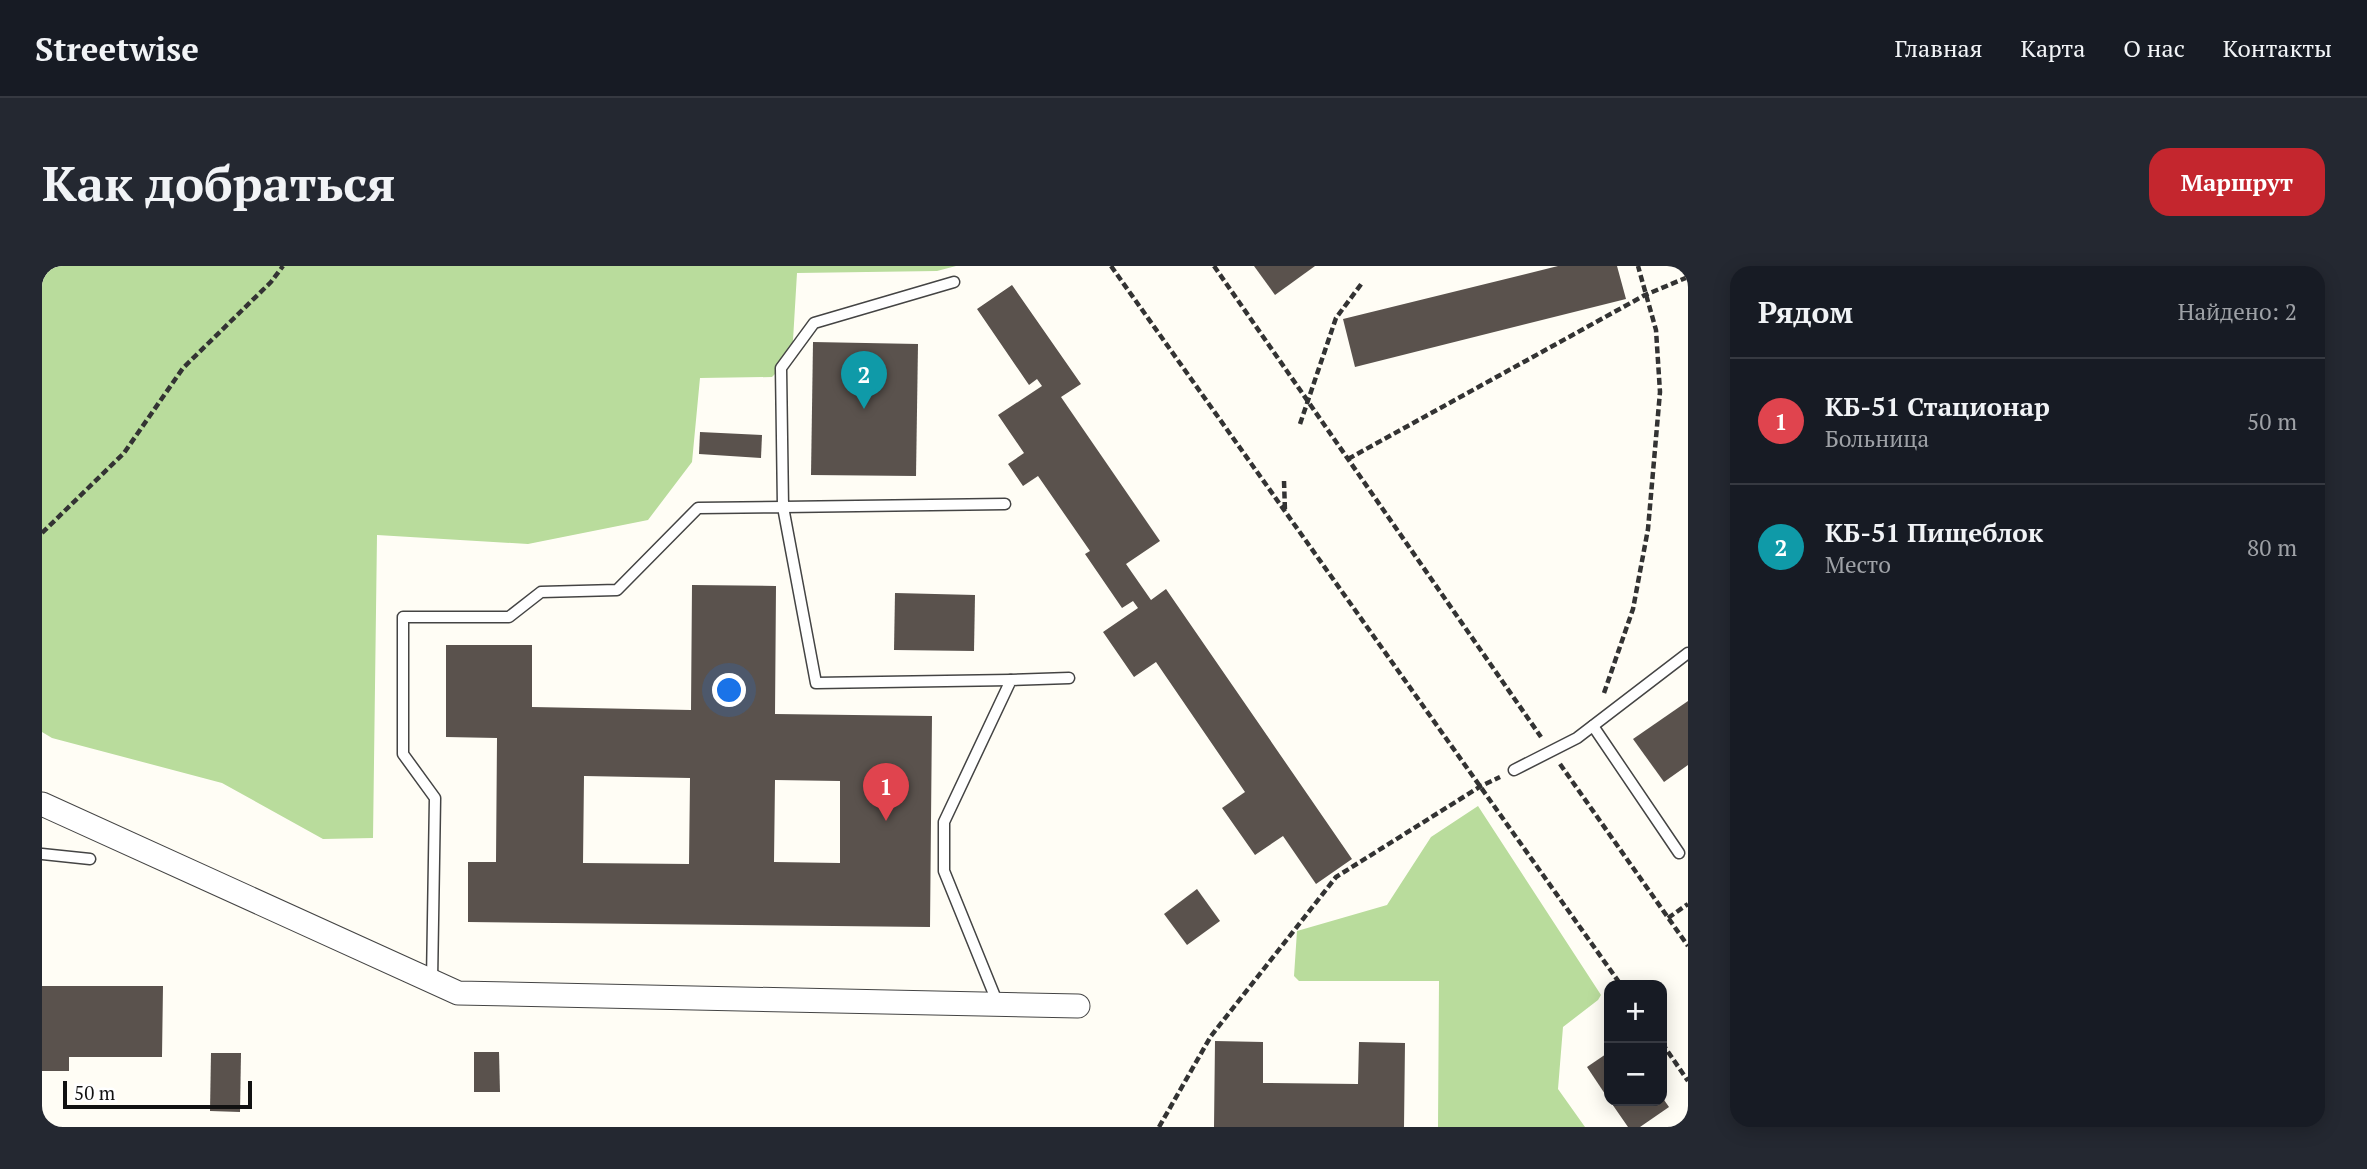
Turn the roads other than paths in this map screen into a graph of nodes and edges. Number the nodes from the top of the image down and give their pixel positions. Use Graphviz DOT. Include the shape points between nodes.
graph roads {
  1 [pos="954,282"];
  2 [pos="1005,504"];
  3 [pos="783,507"];
  4 [pos="1688,653"];
  5 [pos="1069,678"];
  6 [pos="1011,680"];
  7 [pos="1593,726"];
  8 [pos="1514,770"];
  9 [pos="42,804"];
  10 [pos="1679,853"];
  11 [pos="42,854"];
  12 [pos="90,859"];
  13 [pos="432,981"];
  14 [pos="998,1004"];
  15 [pos="1078,1006"];
  1 -- 3 [label="lane" via="814,323 807,332 781,368"];
  2 -- 3 [label="lane"];
  3 -- 6 [label="lane" via="816,682"];
  3 -- 13 [label="lane" via="698,508 617,590 541,592 509,617 403,617 403,754 435,798"];
  4 -- 7 [label="lane"];
  5 -- 6 [label="lane"];
  6 -- 14 [label="lane" via="944,822 944,870"];
  7 -- 8 [label="lane"];
  7 -- 10 [label="lane"];
  9 -- 13 [label="street"];
  11 -- 12 [label="lane"];
  13 -- 14 [label="street" via="458,993"];
  14 -- 15 [label="street"];
}
